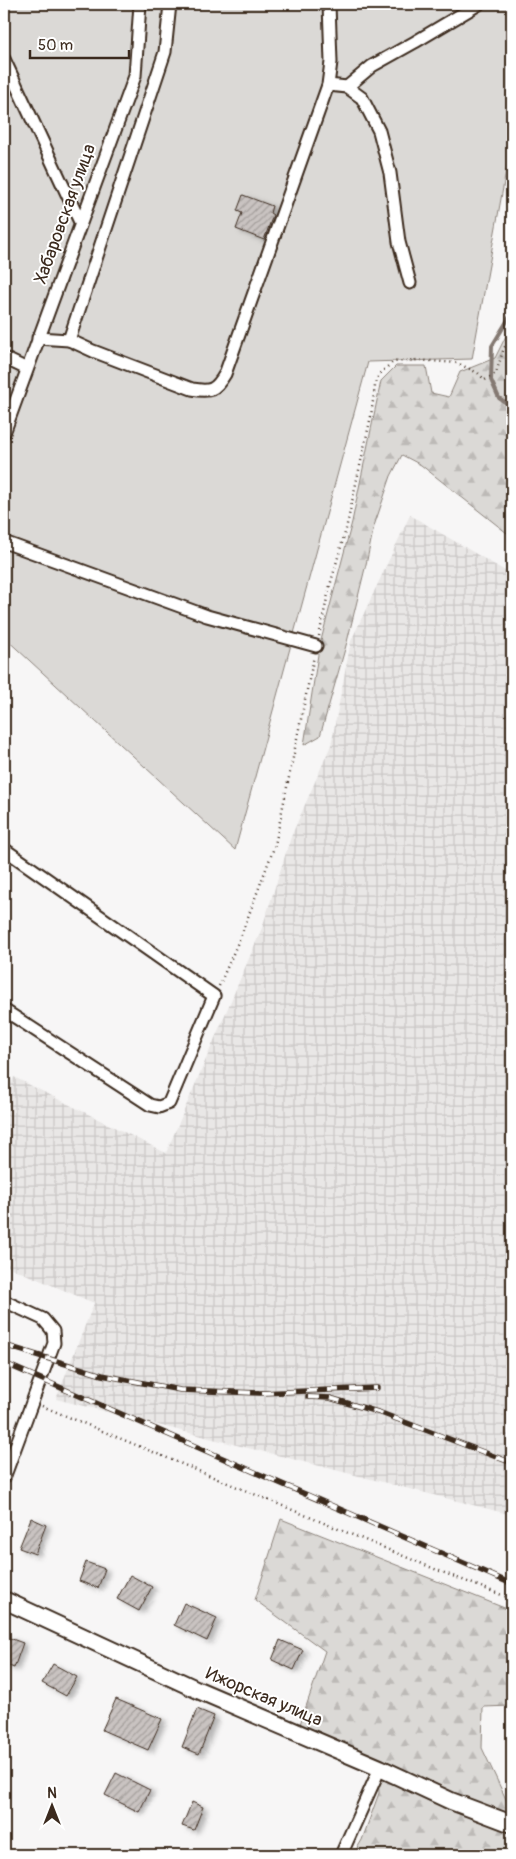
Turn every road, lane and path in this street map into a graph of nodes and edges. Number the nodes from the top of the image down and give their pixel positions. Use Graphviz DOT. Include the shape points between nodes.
graph roads {
  1 [pos="140,4"];
  2 [pos="170,4"];
  3 [pos="329,4"];
  4 [pos="479,4"];
  5 [pos="4,59"];
  6 [pos="328,85"];
  7 [pos="347,86"];
  8 [pos="80,222"];
  9 [pos="410,283"];
  10 [pos="512,337"];
  11 [pos="38,338"];
  12 [pos="68,340"];
  13 [pos="4,358"];
  14 [pos="27,369"];
  15 [pos="4,433"];
  16 [pos="4,542"];
  17 [pos="316,646"];
  18 [pos="4,849"];
  19 [pos="214,996"];
  20 [pos="4,1010"];
  21 [pos="4,1301"];
  22 [pos="32,1401"];
  23 [pos="4,1478"];
  24 [pos="512,1599"];
  25 [pos="4,1600"];
  26 [pos="380,1768"];
  27 [pos="512,1824"];
  28 [pos="341,1855"];
  1 -- 8 [label="street, Хабаровская улица" via="135,76"];
  2 -- 12 [label="street" via="165,52"];
  3 -- 6 [label="street" via="331,62"];
  4 -- 7 [label="street" via="372,66"];
  5 -- 8 [label="street"];
  6 -- 7 [label="street"];
  6 -- 12 [label="street" via="218,386 207,391 192,389"];
  7 -- 9 [label="street" via="362,98 378,131 390,173 399,242"];
  8 -- 11 [label="street, Хабаровская улица"];
  10 -- 17 [label="path" via="504,348 496,373 485,380 457,363 417,360 393,362 379,374 346,529"];
  11 -- 12 [label="street"];
  11 -- 14 [label="street, Хабаровская улица"];
  13 -- 14 [label="street"];
  14 -- 15 [label="street, Хабаровская улица"];
  16 -- 17 [label="street" via="207,616"];
  17 -- 19 [label="path" via="275,845"];
  18 -- 19 [label="street"];
  19 -- 20 [label="street" via="169,1103 159,1107 150,1105"];
  21 -- 22 [label="street" via="43,1318 53,1331 54,1343"];
  22 -- 23 [label="street"];
  22 -- 24 [label="path"];
  25 -- 26 [label="street, Ижорская улица" via="198,1690"];
  26 -- 27 [label="street, Ижорская улица" via="451,1801"];
  26 -- 28 [label="street"];
}
